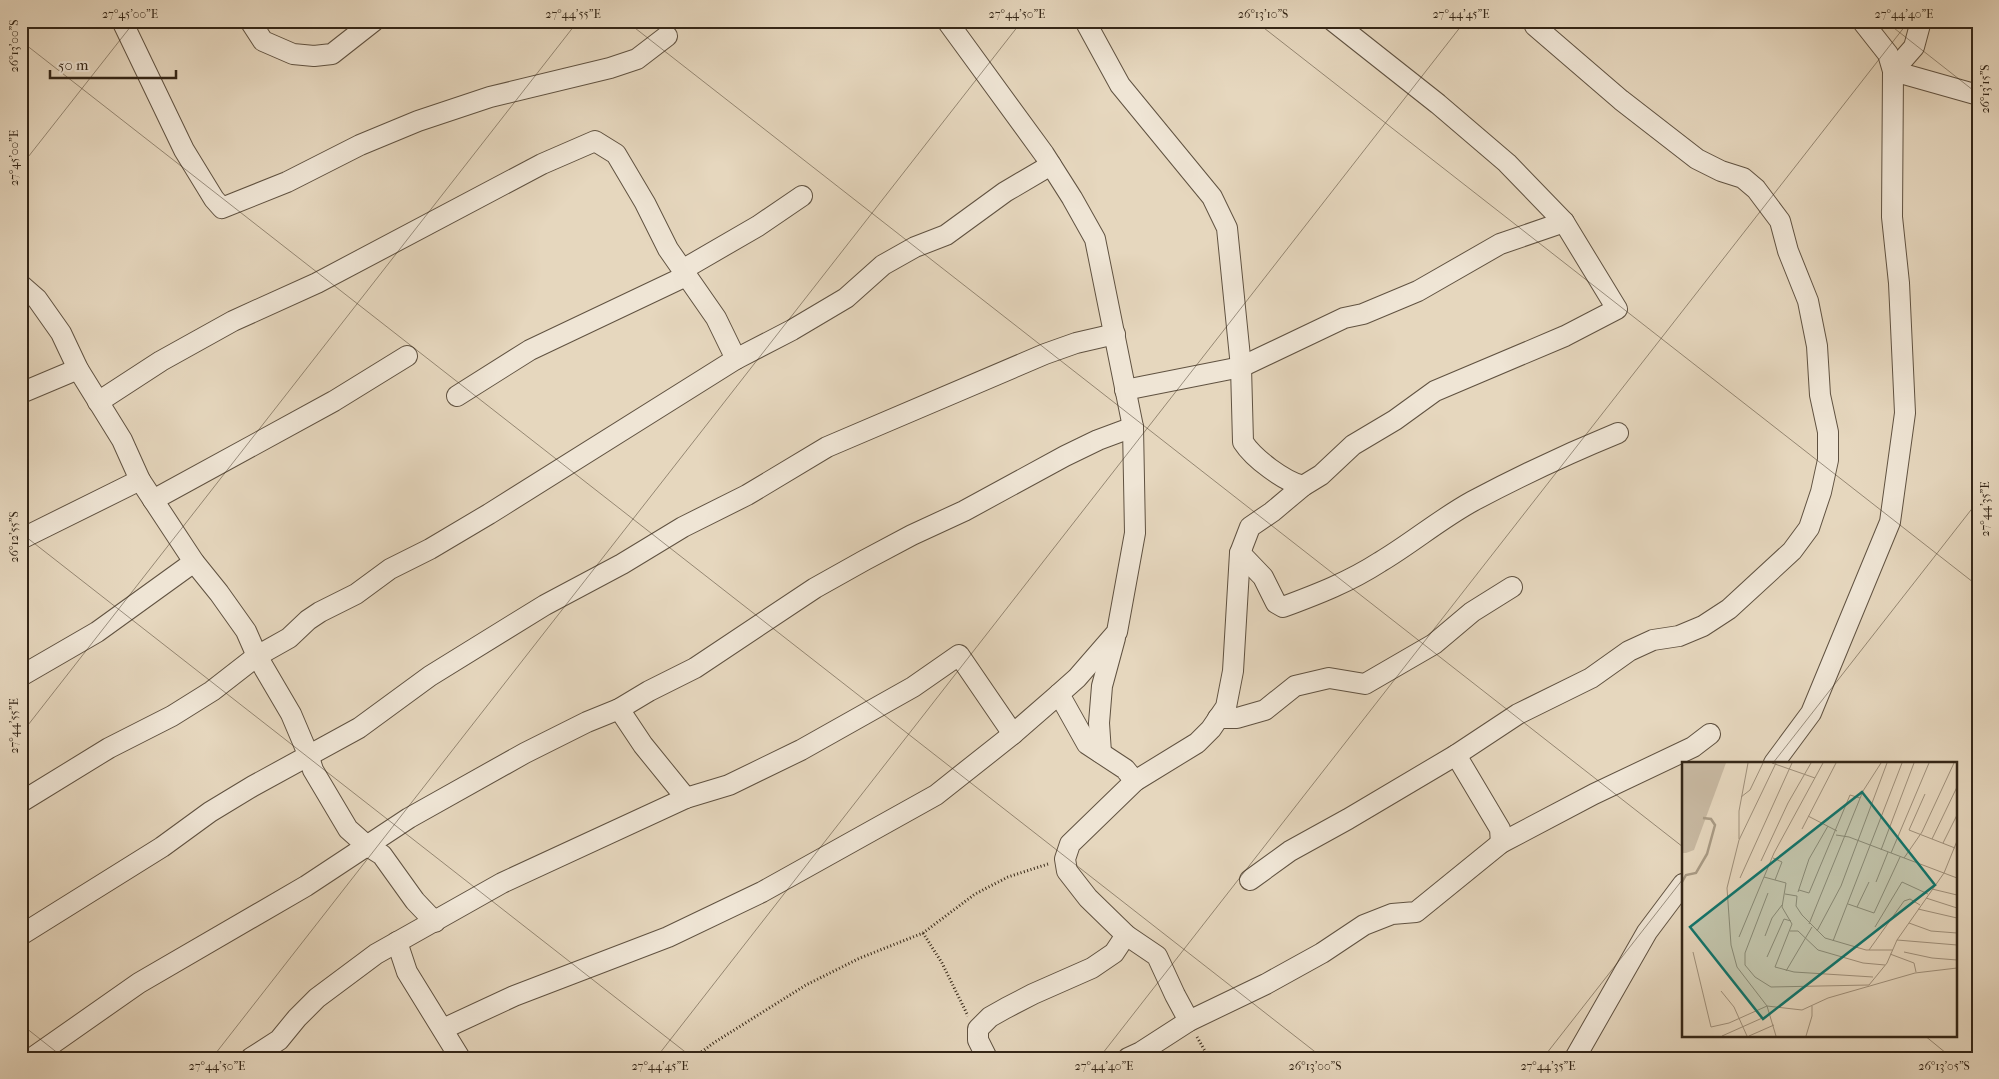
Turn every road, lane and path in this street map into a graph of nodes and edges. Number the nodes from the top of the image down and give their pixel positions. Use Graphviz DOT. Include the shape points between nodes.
graph roads {
  1 [pos="122,21"];
  2 [pos="250,21"];
  3 [pos="374,21"];
  4 [pos="947,21"];
  5 [pos="1085,21"];
  6 [pos="1332,21"];
  7 [pos="1533,21"];
  8 [pos="1862,21"];
  9 [pos="1922,21"];
  10 [pos="667,36"];
  11 [pos="1893,71"];
  12 [pos="1978,96"];
  13 [pos="1051,165"];
  14 [pos="802,196"];
  15 [pos="1564,222"];
  16 [pos="684,273"];
  17 [pos="21,285"];
  18 [pos="1114,334"];
  19 [pos="407,356"];
  20 [pos="736,359"];
  21 [pos="1241,368"];
  22 [pos="78,369"];
  23 [pos="1126,390"];
  24 [pos="21,393"];
  25 [pos="457,396"];
  26 [pos="98,402"];
  27 [pos="1132,427"];
  28 [pos="1618,432"];
  29 [pos="140,480"];
  30 [pos="1303,486"];
  31 [pos="153,500"];
  32 [pos="21,539"];
  33 [pos="1240,553"];
  34 [pos="194,562"];
  35 [pos="1512,587"];
  36 [pos="1117,632"];
  37 [pos="258,656"];
  38 [pos="21,676"];
  39 [pos="1077,678"];
  40 [pos="1102,686"];
  41 [pos="1059,694"];
  42 [pos="619,709"];
  43 [pos="1218,718"];
  44 [pos="1013,734"];
  45 [pos="1710,734"];
  46 [pos="1101,753"];
  47 [pos="308,754"];
  48 [pos="1456,755"];
  49 [pos="1775,762"];
  50 [pos="1135,781"];
  51 [pos="686,798"];
  52 [pos="21,802"];
  53 [pos="1501,842"];
  54 [pos="366,845"];
  55 [pos="1065,859"];
  56 [pos="1250,880"];
  57 [pos="1682,885"];
  58 [pos="435,922"];
  59 [pos="923,933"];
  60 [pos="21,935"];
  61 [pos="1126,935"];
  62 [pos="398,942"];
  63 [pos="1189,1021"];
  64 [pos="443,1029"];
  65 [pos="978,1029"];
  66 [pos="46,1054"];
  67 [pos="251,1058"];
  68 [pos="460,1058"];
  69 [pos="693,1058"];
  70 [pos="987,1058"];
  71 [pos="1128,1058"];
  72 [pos="1209,1058"];
  73 [pos="1576,1058"];
  1 -- 10 [label="street" via="184,150 222,208 288,182 360,145 418,121 490,97 637,59"];
  2 -- 3 [label="street" via="263,41 293,54 314,56 332,54"];
  4 -- 13 [label="street"];
  5 -- 21 [label="street" via="1120,85 1212,197 1227,228"];
  6 -- 15 [label="street" via="1507,163"];
  7 -- 48 [label="street" via="1621,100 1697,159 1744,178 1780,221 1808,301 1828,432 1828,460 1809,528 1792,551 1729,609 1703,626 1679,636 1653,640 1629,651 1591,678 1518,714"];
  8 -- 11 [label="street" via="1888,54"];
  9 -- 11 [label="street" via="1914,47"];
  11 -- 12 [label="street"];
  11 -- 49 [label="street" via="1892,217 1899,283 1905,413 1890,522 1811,713"];
  13 -- 18 [label="street" via="1095,239"];
  13 -- 20 [label="street" via="1005,192 946,235 915,246 882,265 846,298"];
  14 -- 16 [label="street"];
  15 -- 21 [label="street" via="1500,244 1418,291 1344,318"];
  15 -- 30 [label="street" via="1617,308 1565,336 1435,391 1396,420 1353,445 1321,475"];
  16 -- 20 [label="street" via="716,318"];
  16 -- 25 [label="street" via="530,350"];
  16 -- 26 [label="street" via="616,154 595,141 526,172 316,283 233,321 161,361"];
  17 -- 22 [label="street" via="37,299 62,333"];
  18 -- 23 [label="street"];
  18 -- 47 [label="street" via="1045,354 827,447 748,496 683,527 500,632 430,676 359,728"];
  19 -- 31 [label="street" via="334,401"];
  20 -- 37 [label="street" via="489,514 320,612 289,638"];
  21 -- 23 [label="street"];
  21 -- 30 [label="street" via="1243,442 1259,460 1290,482"];
  22 -- 24 [label="street"];
  22 -- 26 [label="street"];
  23 -- 27 [label="street"];
  26 -- 29 [label="street" via="122,440"];
  27 -- 36 [label="street" via="1135,533"];
  27 -- 42 [label="street" via="1065,456 865,560 816,588 696,668"];
  28 -- 33 [label="street" via="1472,501 1381,562 1333,589 1283,607 1276,603 1263,577"];
  29 -- 31 [label="street"];
  29 -- 32 [label="street"];
  30 -- 33 [label="street" via="1250,527"];
  31 -- 34 [label="street"];
  33 -- 43 [label="street" via="1233,671 1226,707"];
  34 -- 37 [label="street" via="246,631"];
  34 -- 38 [label="street" via="97,632"];
  35 -- 43 [label="street" via="1472,612 1434,644 1366,684 1329,678 1295,686 1265,710 1237,718"];
  36 -- 39 [label="street"];
  36 -- 40 [label="street"];
  37 -- 47 [label="street" via="291,714"];
  37 -- 52 [label="street" via="172,716 109,748"];
  39 -- 40 [label="street"];
  39 -- 41 [label="street"];
  40 -- 46 [label="street"];
  41 -- 44 [label="street"];
  41 -- 46 [label="street" via="1087,744"];
  42 -- 51 [label="street"];
  42 -- 54 [label="street" via="525,753"];
  43 -- 50 [label="street" via="1197,743"];
  44 -- 51 [label="street" via="958,655 913,687 801,750 729,785"];
  44 -- 64 [label="street" via="936,795 762,892 668,937 514,996"];
  45 -- 53 [label="street" via="1693,748"];
  46 -- 50 [label="street" via="1125,769"];
  47 -- 54 [label="street" via="313,770 348,829"];
  47 -- 60 [label="street" via="210,812 162,847"];
  48 -- 53 [label="street" via="1500,829"];
  48 -- 56 [label="street" via="1290,850"];
  50 -- 55 [label="street" via="1070,844"];
  51 -- 58 [label="street" via="502,883"];
  53 -- 63 [label="street" via="1416,912 1392,914 1364,925 1266,984"];
  54 -- 58 [label="street" via="382,855"];
  54 -- 66 [label="street" via="306,886 139,983"];
  55 -- 59 [label="path" via="1008,877 975,894"];
  55 -- 61 [label="street" via="1067,871 1088,898"];
  57 -- 73 [label="street" via="1647,932"];
  58 -- 62 [label="street"];
  59 -- 65 [label="path" via="942,963 965,1013"];
  59 -- 69 [label="path" via="806,984"];
  61 -- 63 [label="street" via="1157,956"];
  61 -- 65 [label="street" via="1114,952 1092,968 1006,1008"];
  62 -- 64 [label="street" via="407,972"];
  62 -- 67 [label="street" via="331,987 297,1018 279,1040"];
  63 -- 71 [label="street"];
  63 -- 72 [label="path"];
  64 -- 68 [label="street"];
  65 -- 70 [label="street" via="978,1040"];
}
